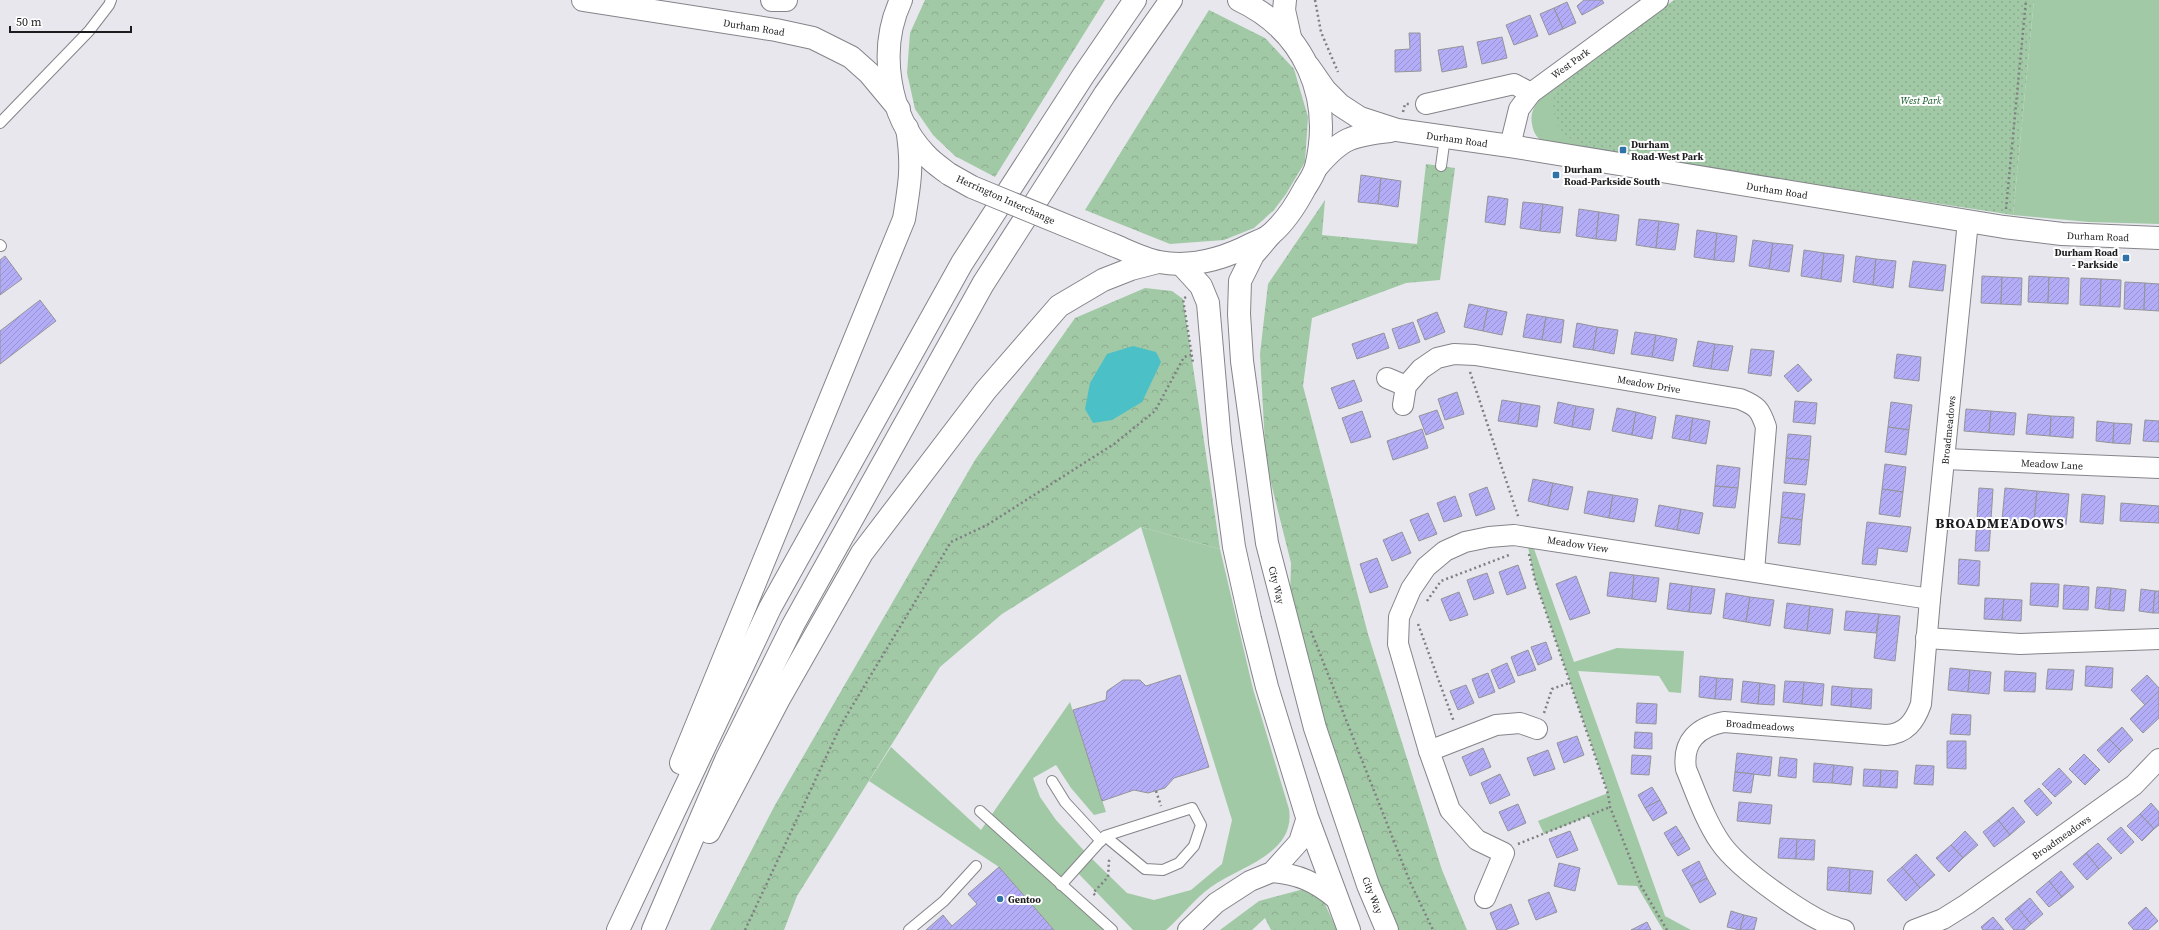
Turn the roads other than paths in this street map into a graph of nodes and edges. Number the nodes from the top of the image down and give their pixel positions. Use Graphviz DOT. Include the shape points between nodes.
graph roads {
  1 [pos="111,0"];
  2 [pos="583,0"];
  3 [pos="772,0"];
  4 [pos="786,0"];
  5 [pos="901,0"];
  6 [pos="1135,0"];
  7 [pos="1171,0"];
  8 [pos="1285,0"];
  9 [pos="1242,1"];
  10 [pos="1650,2"];
  11 [pos="1290,37"];
  12 [pos="1309,67"];
  13 [pos="1531,93"];
  14 [pos="1426,104"];
  15 [pos="903,119"];
  16 [pos="0,123"];
  17 [pos="1397,130"];
  18 [pos="1445,137"];
  19 [pos="1510,146"];
  20 [pos="1441,166"];
  21 [pos="1316,168"];
  22 [pos="1968,221"];
  23 [pos="1270,235"];
  24 [pos="2159,238"];
  25 [pos="1158,262"];
  26 [pos="1180,264"];
  27 [pos="1387,378"];
  28 [pos="1406,386"];
  29 [pos="1403,406"];
  30 [pos="1945,459"];
  31 [pos="2159,468"];
  32 [pos="1754,571"];
  33 [pos="1930,599"];
  34 [pos="1926,638"];
  35 [pos="2159,640"];
  36 [pos="1537,729"];
  37 [pos="1429,751"];
  38 [pos="2159,759"];
  39 [pos="1052,781"];
  40 [pos="980,811"];
  41 [pos="1306,817"];
  42 [pos="1103,839"];
  43 [pos="976,866"];
  44 [pos="1272,872"];
  45 [pos="1061,885"];
  46 [pos="1485,898"];
  47 [pos="1336,899"];
  48 [pos="617,930"];
  49 [pos="653,930"];
  50 [pos="658,930"];
  51 [pos="909,930"];
  52 [pos="1112,930"];
  53 [pos="1188,930"];
  54 [pos="1350,930"];
  55 [pos="1387,930"];
  56 [pos="1844,930"];
  57 [pos="1914,930"];
  1 -- 16 [label="lane" via="89,31"];
  2 -- 15 [label="main road, Durham Road" via="813,38 851,57 869,73"];
  3 -- 4 [label="main road"];
  5 -- 15 [label="main road, Herrington Interchange" via="889,43 891,87"];
  6 -- 48 [label="main road" via="962,263 785,580"];
  7 -- 49 [label="main road" via="1105,94 982,284 792,625 726,760"];
  8 -- 11 [label="main road" via="1284,10"];
  9 -- 11 [label="main road" via="1271,19"];
  10 -- 13 [label="street, West Park"];
  11 -- 12 [label="main road"];
  12 -- 17 [label="main road" via="1340,106 1360,118"];
  12 -- 21 [label="main road" via="1320,113 1321,130"];
  13 -- 14 [label="street" via="1514,84"];
  13 -- 19 [label="street, West Park" via="1519,109"];
  15 -- 25 [label="main road, Herrington Interchange, bridge" via="926,154 949,174 972,187"];
  15 -- 48 [label="main road" via="911,155 911,176 904,219 734,632"];
  17 -- 18 [label="main road, Durham Road"];
  17 -- 21 [label="main road" via="1359,134 1348,139 1330,151"];
  18 -- 19 [label="main road, Durham Road"];
  18 -- 20 [label="lane"];
  19 -- 22 [label="main road, Durham Road"];
  21 -- 23 [label="main road" via="1298,201"];
  22 -- 24 [label="main road, Durham Road" via="2062,234"];
  22 -- 30 [label="street, Broadmeadows"];
  23 -- 26 [label="main road" via="1235,253 1211,261"];
  23 -- 55 [label="main road, City Way" via="1253,255 1240,281 1239,314 1242,361 1267,543 1318,735 1368,884"];
  25 -- 26 [label="main road"];
  25 -- 50 [label="main road" via="1103,280 1059,306 986,390 862,553 780,697"];
  26 -- 41 [label="main road" via="1201,286 1208,303 1220,442 1234,547 1267,687"];
  27 -- 28 [label="street"];
  28 -- 29 [label="street"];
  28 -- 32 [label="street, Meadow Drive" via="1421,369 1437,358 1465,354 1740,399 1754,405 1766,427"];
  30 -- 31 [label="street, Meadow Lane"];
  30 -- 33 [label="street, Broadmeadows"];
  32 -- 33 [label="street, Meadow View"];
  32 -- 37 [label="street, Meadow View" via="1527,542 1514,535 1489,536 1445,551 1426,566 1411,589 1399,617 1398,644"];
  33 -- 34 [label="street, Broadmeadows"];
  34 -- 35 [label="street" via="2020,644"];
  34 -- 56 [label="street, Broadmeadows" via="1921,704 1915,719 1896,735 1724,722 1702,729 1690,739 1686,750 1686,769 1710,825 1732,856 1779,895 1811,916"];
  36 -- 37 [label="street" via="1520,723 1496,725"];
  37 -- 46 [label="street, Meadow View" via="1450,810 1477,840 1504,853"];
  38 -- 57 [label="street, Broadmeadows" via="2134,785 1967,904"];
  39 -- 42 [label="lane" via="1064,802"];
  40 -- 45 [label="lane"];
  41 -- 44 [label="street" via="1299,842"];
  41 -- 47 [label="main road"];
  42 -- 42 [label="lane" via="1192,808 1201,825 1194,846 1179,863 1163,870 1144,869"];
  42 -- 45 [label="lane"];
  43 -- 51 [label="lane" via="944,901"];
  44 -- 47 [label="street" via="1306,878"];
  44 -- 53 [label="street" via="1250,881 1216,903"];
  45 -- 52 [label="lane"];
  47 -- 54 [label="main road"];
}
